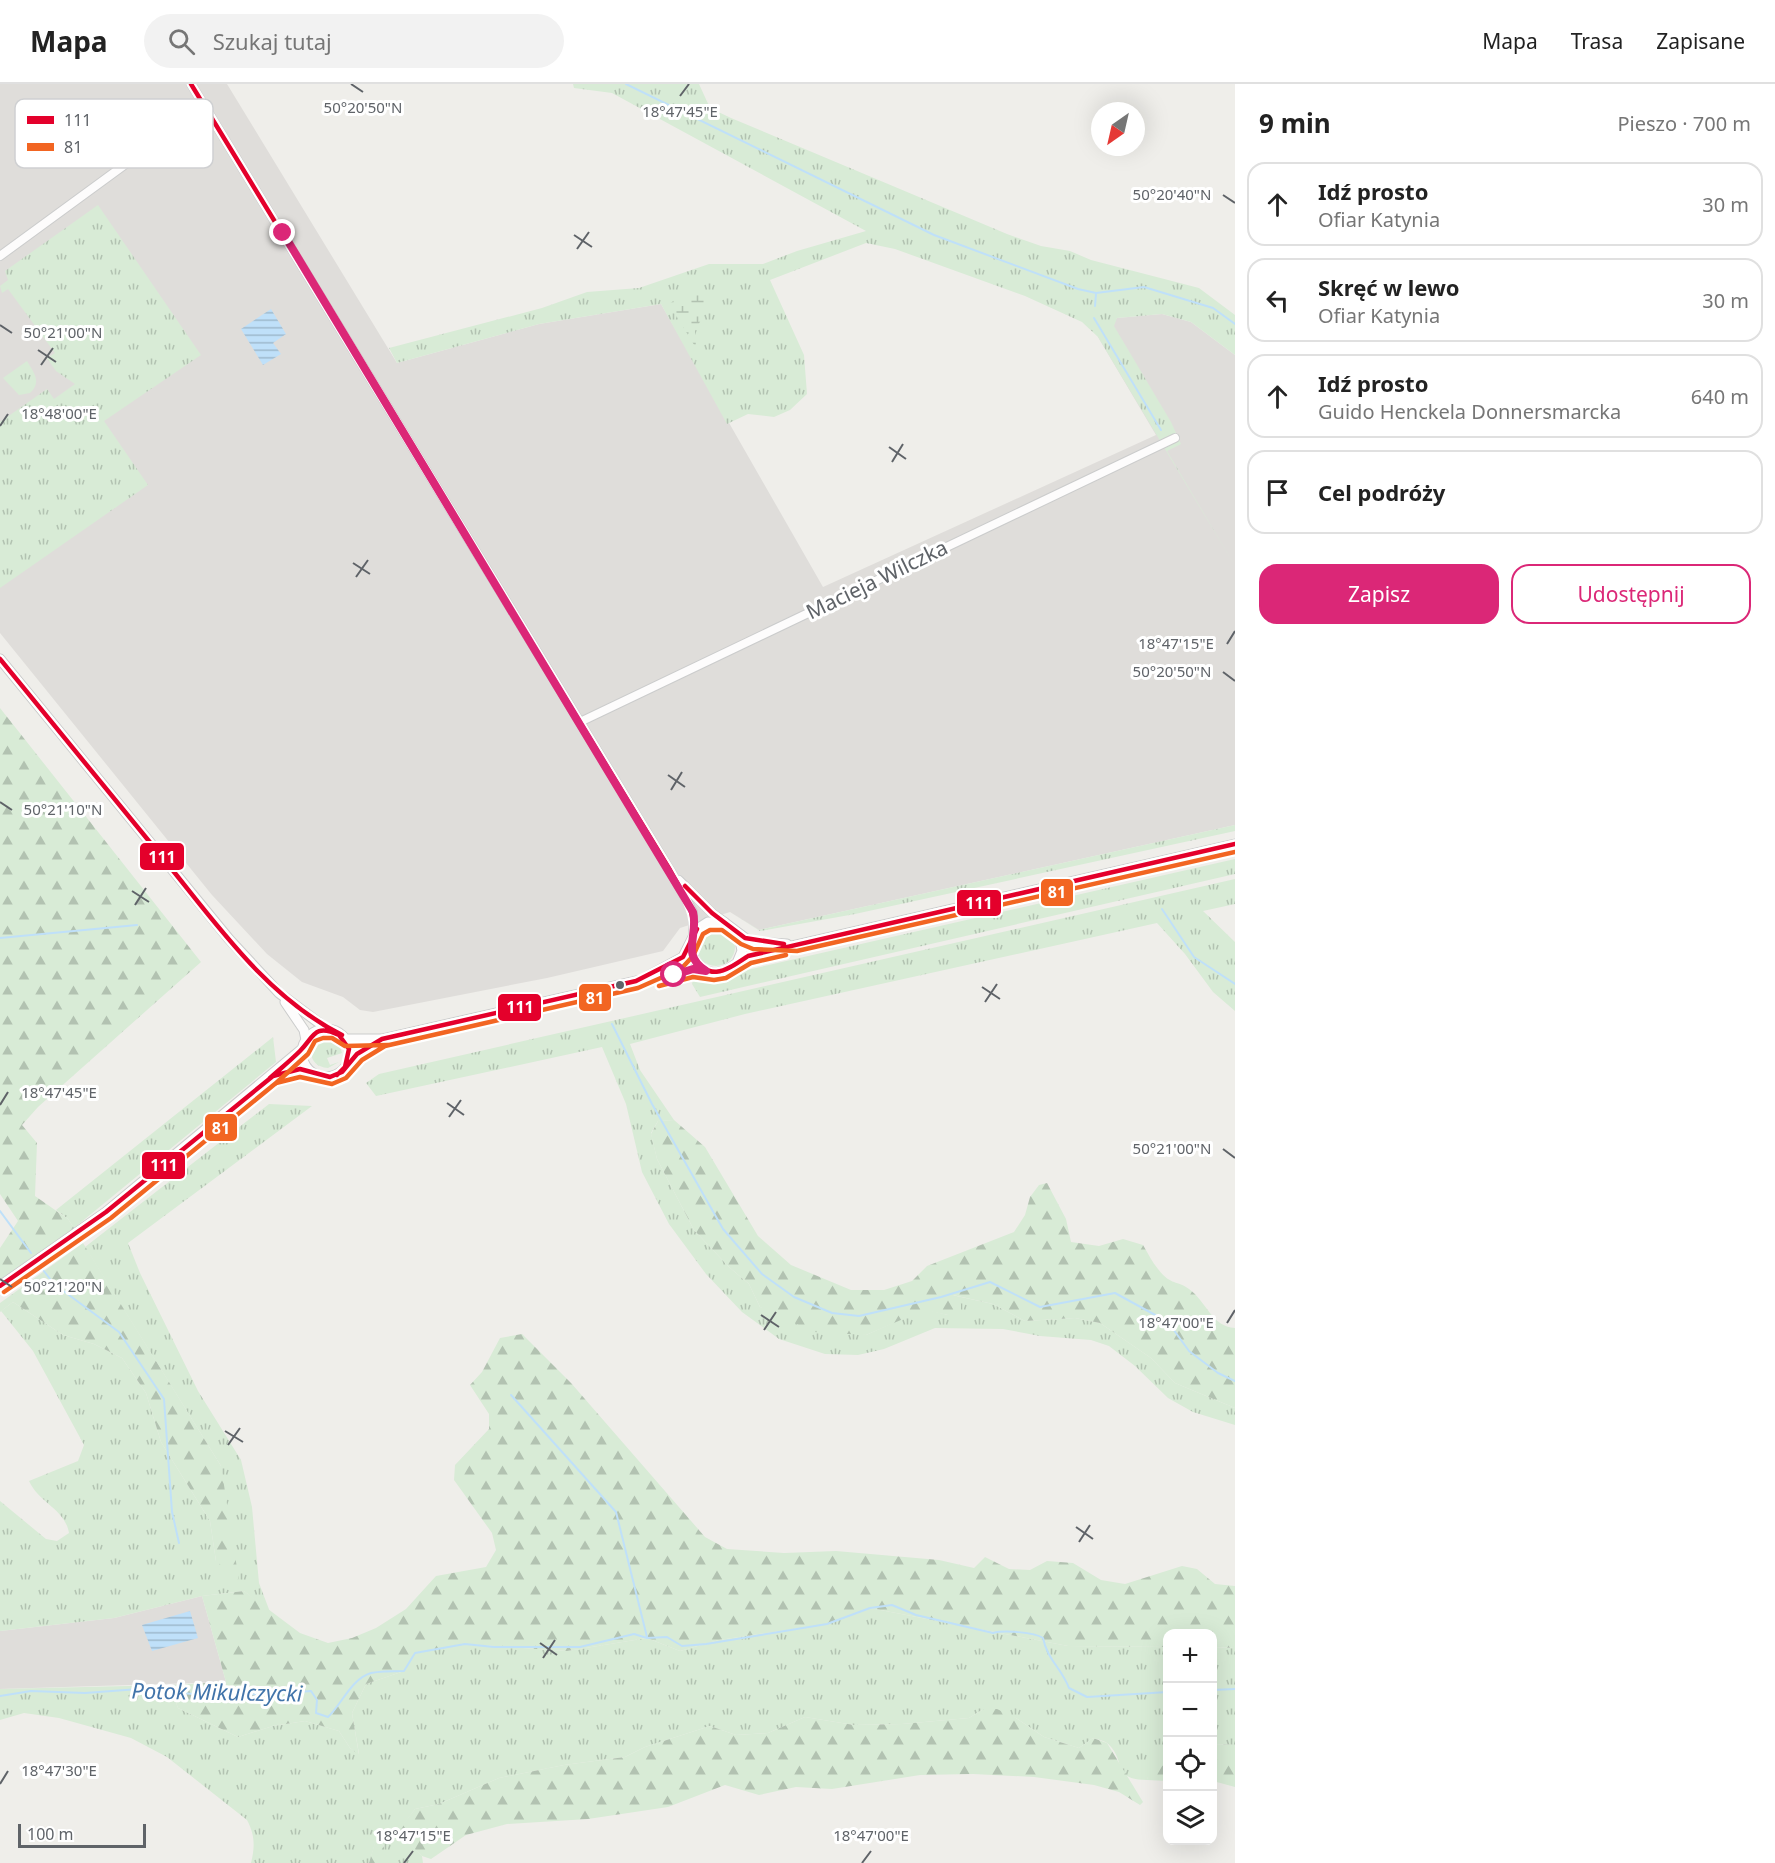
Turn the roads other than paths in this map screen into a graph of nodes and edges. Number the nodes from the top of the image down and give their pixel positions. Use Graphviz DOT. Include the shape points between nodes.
graph roads {
  1 [pos="191,84"];
  2 [pos="201,99"];
  3 [pos="213,119"];
  4 [pos="120,168"];
  5 [pos="0,256"];
  6 [pos="1175,438"];
  7 [pos="0,658"];
  8 [pos="580,722"];
  9 [pos="1235,844"];
  10 [pos="670,870"];
  11 [pos="725,922"];
  12 [pos="739,934"];
  13 [pos="692,940"];
  14 [pos="795,944"];
  15 [pos="737,963"];
  16 [pos="706,971"];
  17 [pos="636,981"];
  18 [pos="279,993"];
  19 [pos="327,1029"];
  20 [pos="346,1039"];
  21 [pos="382,1039"];
  22 [pos="304,1044"];
  23 [pos="349,1062"];
  24 [pos="311,1072"];
  25 [pos="273,1076"];
  26 [pos="0,1286"];
  1 -- 2 [label="street"];
  3 -- 8 [label="street"];
  4 -- 5 [label="street"];
  6 -- 8 [label="street, Macieja Wilczka"];
  7 -- 18 [label="street" via="206,913"];
  8 -- 10 [label="street"];
  9 -- 14 [label="street"];
  10 -- 11 [label="street"];
  10 -- 13 [label="street" via="693,912"];
  11 -- 12 [label="street"];
  11 -- 13 [label="street" via="708,922"];
  12 -- 14 [label="street" via="756,942"];
  12 -- 15 [label="street" via="742,951"];
  13 -- 16 [label="street" via="694,960"];
  13 -- 17 [label="street" via="676,963"];
  14 -- 15 [label="street" via="748,956"];
  15 -- 16 [label="street" via="725,971"];
  16 -- 17 [label="street" via="693,969"];
  17 -- 21 [label="street"];
  18 -- 19 [label="street"];
  18 -- 22 [label="street" via="304,1030"];
  19 -- 20 [label="street"];
  19 -- 22 [label="street" via="315,1032"];
  20 -- 21 [label="street"];
  20 -- 23 [label="street"];
  21 -- 23 [label="street"];
  22 -- 24 [label="street" via="303,1060"];
  22 -- 25 [label="street"];
  23 -- 24 [label="street" via="342,1072 330,1077"];
  24 -- 25 [label="street" via="300,1069"];
  25 -- 26 [label="street" via="106,1212"];
}
